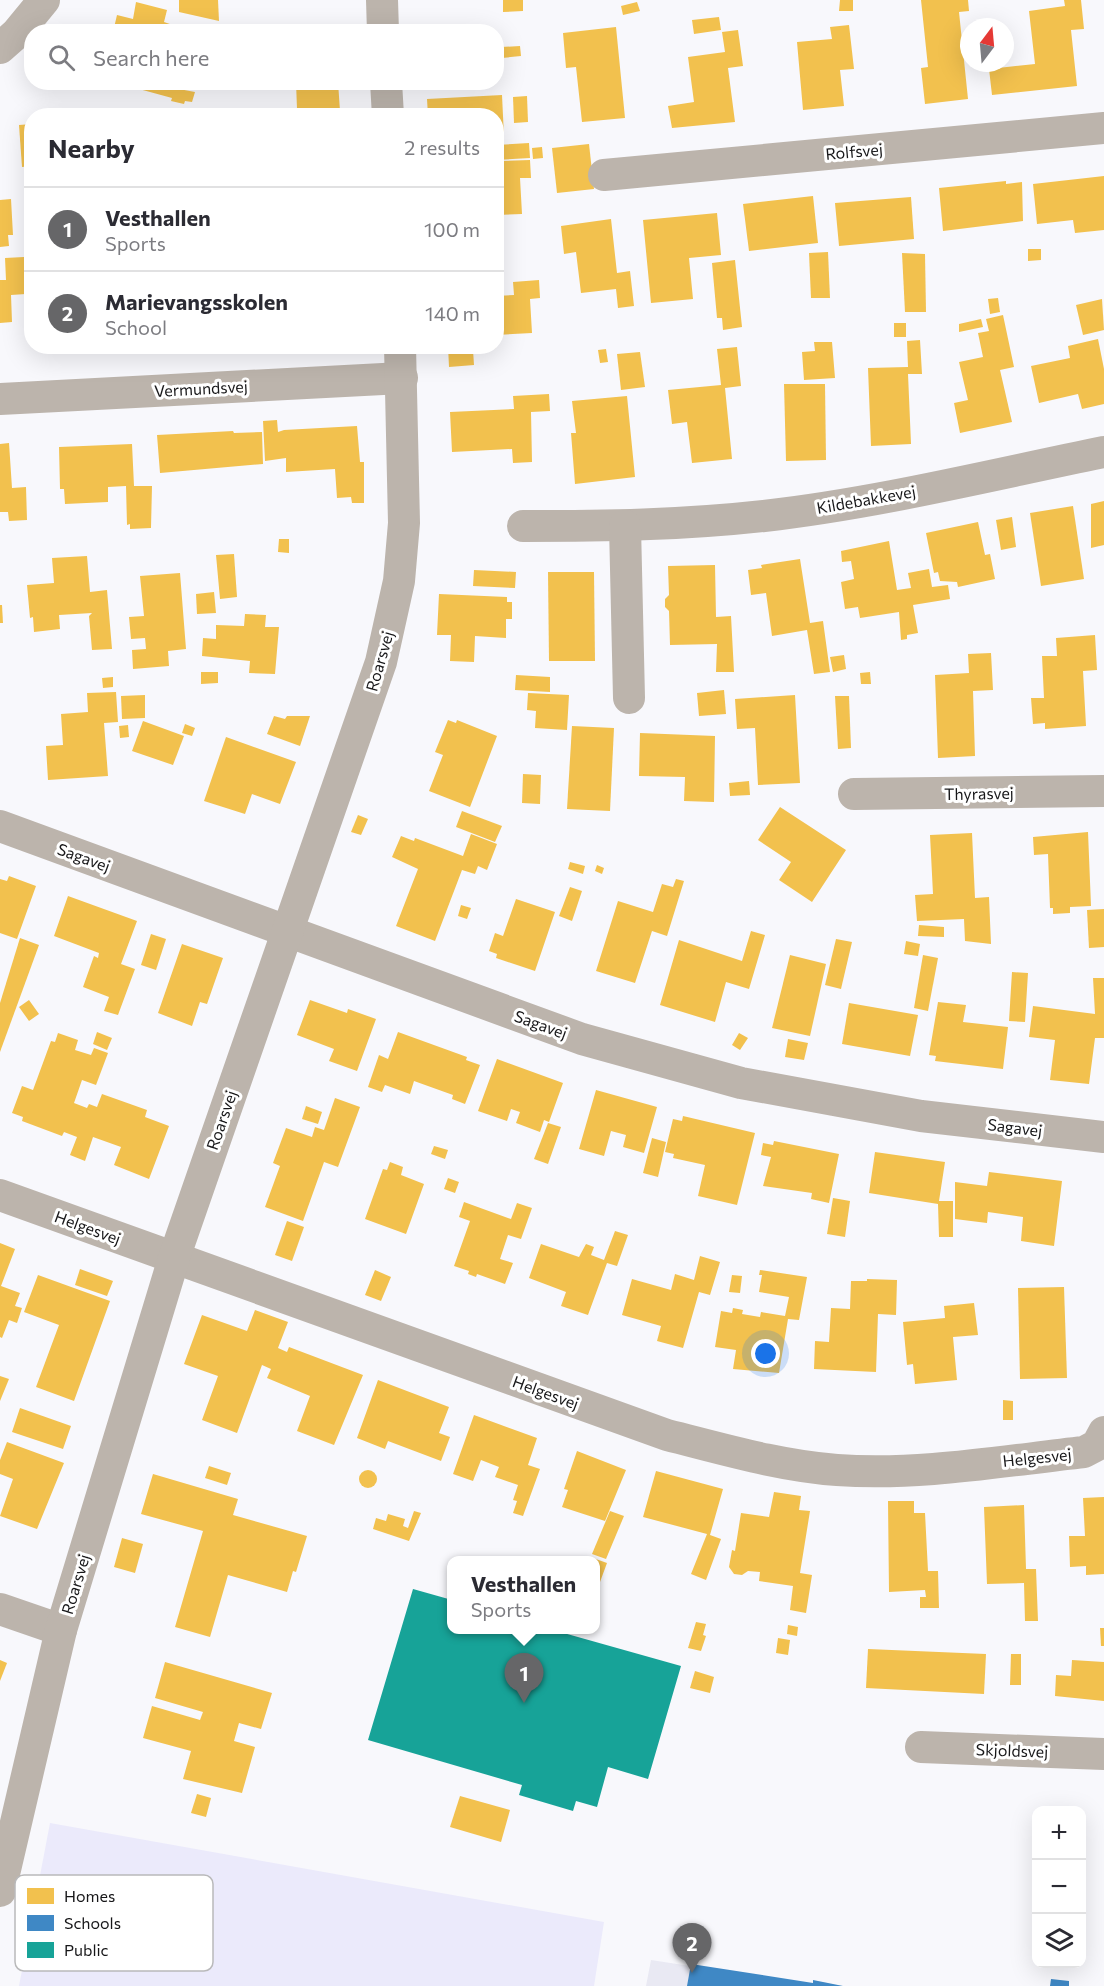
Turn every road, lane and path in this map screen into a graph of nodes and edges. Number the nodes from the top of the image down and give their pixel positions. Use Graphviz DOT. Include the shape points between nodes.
graph roads {
  1 [pos="44,0"];
  2 [pos="382,0"];
  3 [pos="24,24"];
  4 [pos="24,24"];
  5 [pos="383,24"];
  6 [pos="0,48"];
  7 [pos="386,90"];
  8 [pos="388,108"];
  9 [pos="1104,128"];
  10 [pos="604,175"];
  11 [pos="400,354"];
  12 [pos="402,378"];
  13 [pos="0,399"];
  14 [pos="1104,452"];
  15 [pos="523,526"];
  16 [pos="625,526"];
  17 [pos="629,698"];
  18 [pos="1104,791"];
  19 [pos="854,794"];
  20 [pos="0,826"];
  21 [pos="286,932"];
  22 [pos="1104,1137"];
  23 [pos="1104,1146"];
  24 [pos="0,1195"];
  25 [pos="174,1258"];
  26 [pos="1104,1432"];
  27 [pos="0,1609"];
  28 [pos="61,1630"];
  29 [pos="921,1747"];
  30 [pos="1104,1754"];
  31 [pos="0,1891"];
  1 -- 3 [label="street"];
  2 -- 5 [label="street"];
  4 -- 6 [label="street"];
  7 -- 8 [label="street"];
  9 -- 10 [label="street, Rolfsvej"];
  11 -- 12 [label="street, Roarsvej"];
  12 -- 13 [label="street, Vermundsvej"];
  12 -- 21 [label="street, Roarsvej" via="404,523 399,581 381,662"];
  14 -- 16 [label="street, Kildebakkevej" via="889,496 764,516"];
  15 -- 16 [label="street, Kildebakkevej"];
  16 -- 17 [label="street"];
  18 -- 19 [label="street, Thyrasvej"];
  20 -- 21 [label="street, Sagavej"];
  21 -- 22 [label="street, Sagavej" via="582,1039 741,1083 921,1116"];
  21 -- 25 [label="street, Roarsvej"];
  22 -- 23 [label="street"];
  24 -- 25 [label="street, Helgesvej"];
  25 -- 26 [label="street, Helgesvej" via="667,1435 748,1456 836,1470 898,1472 1084,1452 1097,1445"];
  25 -- 28 [label="street, Roarsvej"];
  27 -- 28 [label="street"];
  28 -- 31 [label="street, Roarsvej"];
  29 -- 30 [label="street, Skjoldsvej"];
}
